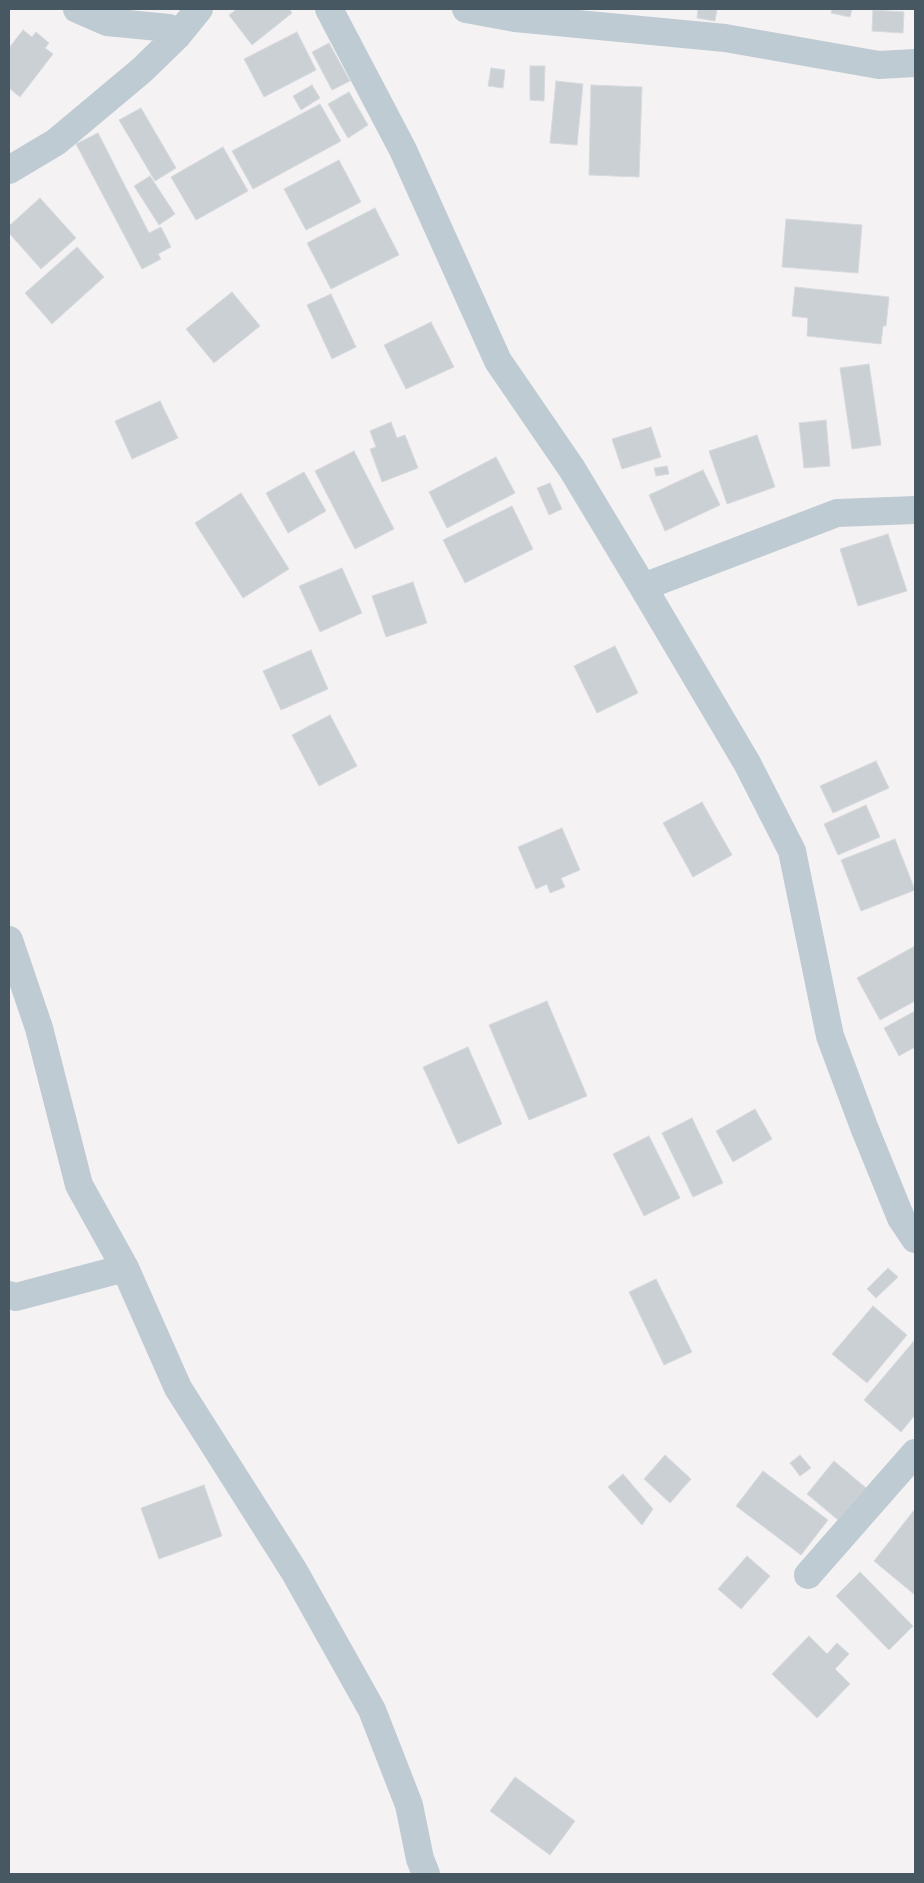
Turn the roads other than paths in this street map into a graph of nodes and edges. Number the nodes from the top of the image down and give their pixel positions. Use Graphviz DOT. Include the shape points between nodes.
graph roads {
  1 [pos="77,9"];
  2 [pos="198,9"];
  3 [pos="329,9"];
  4 [pos="466,9"];
  5 [pos="177,36"];
  6 [pos="915,63"];
  7 [pos="9,170"];
  8 [pos="915,510"];
  9 [pos="643,587"];
  10 [pos="9,940"];
  11 [pos="915,1239"];
  12 [pos="125,1268"];
  13 [pos="9,1295"];
  14 [pos="915,1453"];
  15 [pos="808,1575"];
  16 [pos="426,1874"];
  1 -- 5 [label="street" via="107,22 169,28"];
  2 -- 5 [label="street"];
  3 -- 9 [label="street" via="403,150 498,361 572,469"];
  4 -- 6 [label="street" via="515,18 725,38 879,64"];
  5 -- 7 [label="street" via="142,70 56,142"];
  8 -- 9 [label="street" via="837,513"];
  9 -- 11 [label="street" via="746,763 792,851 830,1036 901,1218"];
  10 -- 12 [label="street" via="40,1028 79,1185"];
  12 -- 13 [label="street" via="16,1297"];
  12 -- 16 [label="street" via="178,1388 294,1571 372,1710 409,1805"];
  14 -- 15 [label="street"];
}
